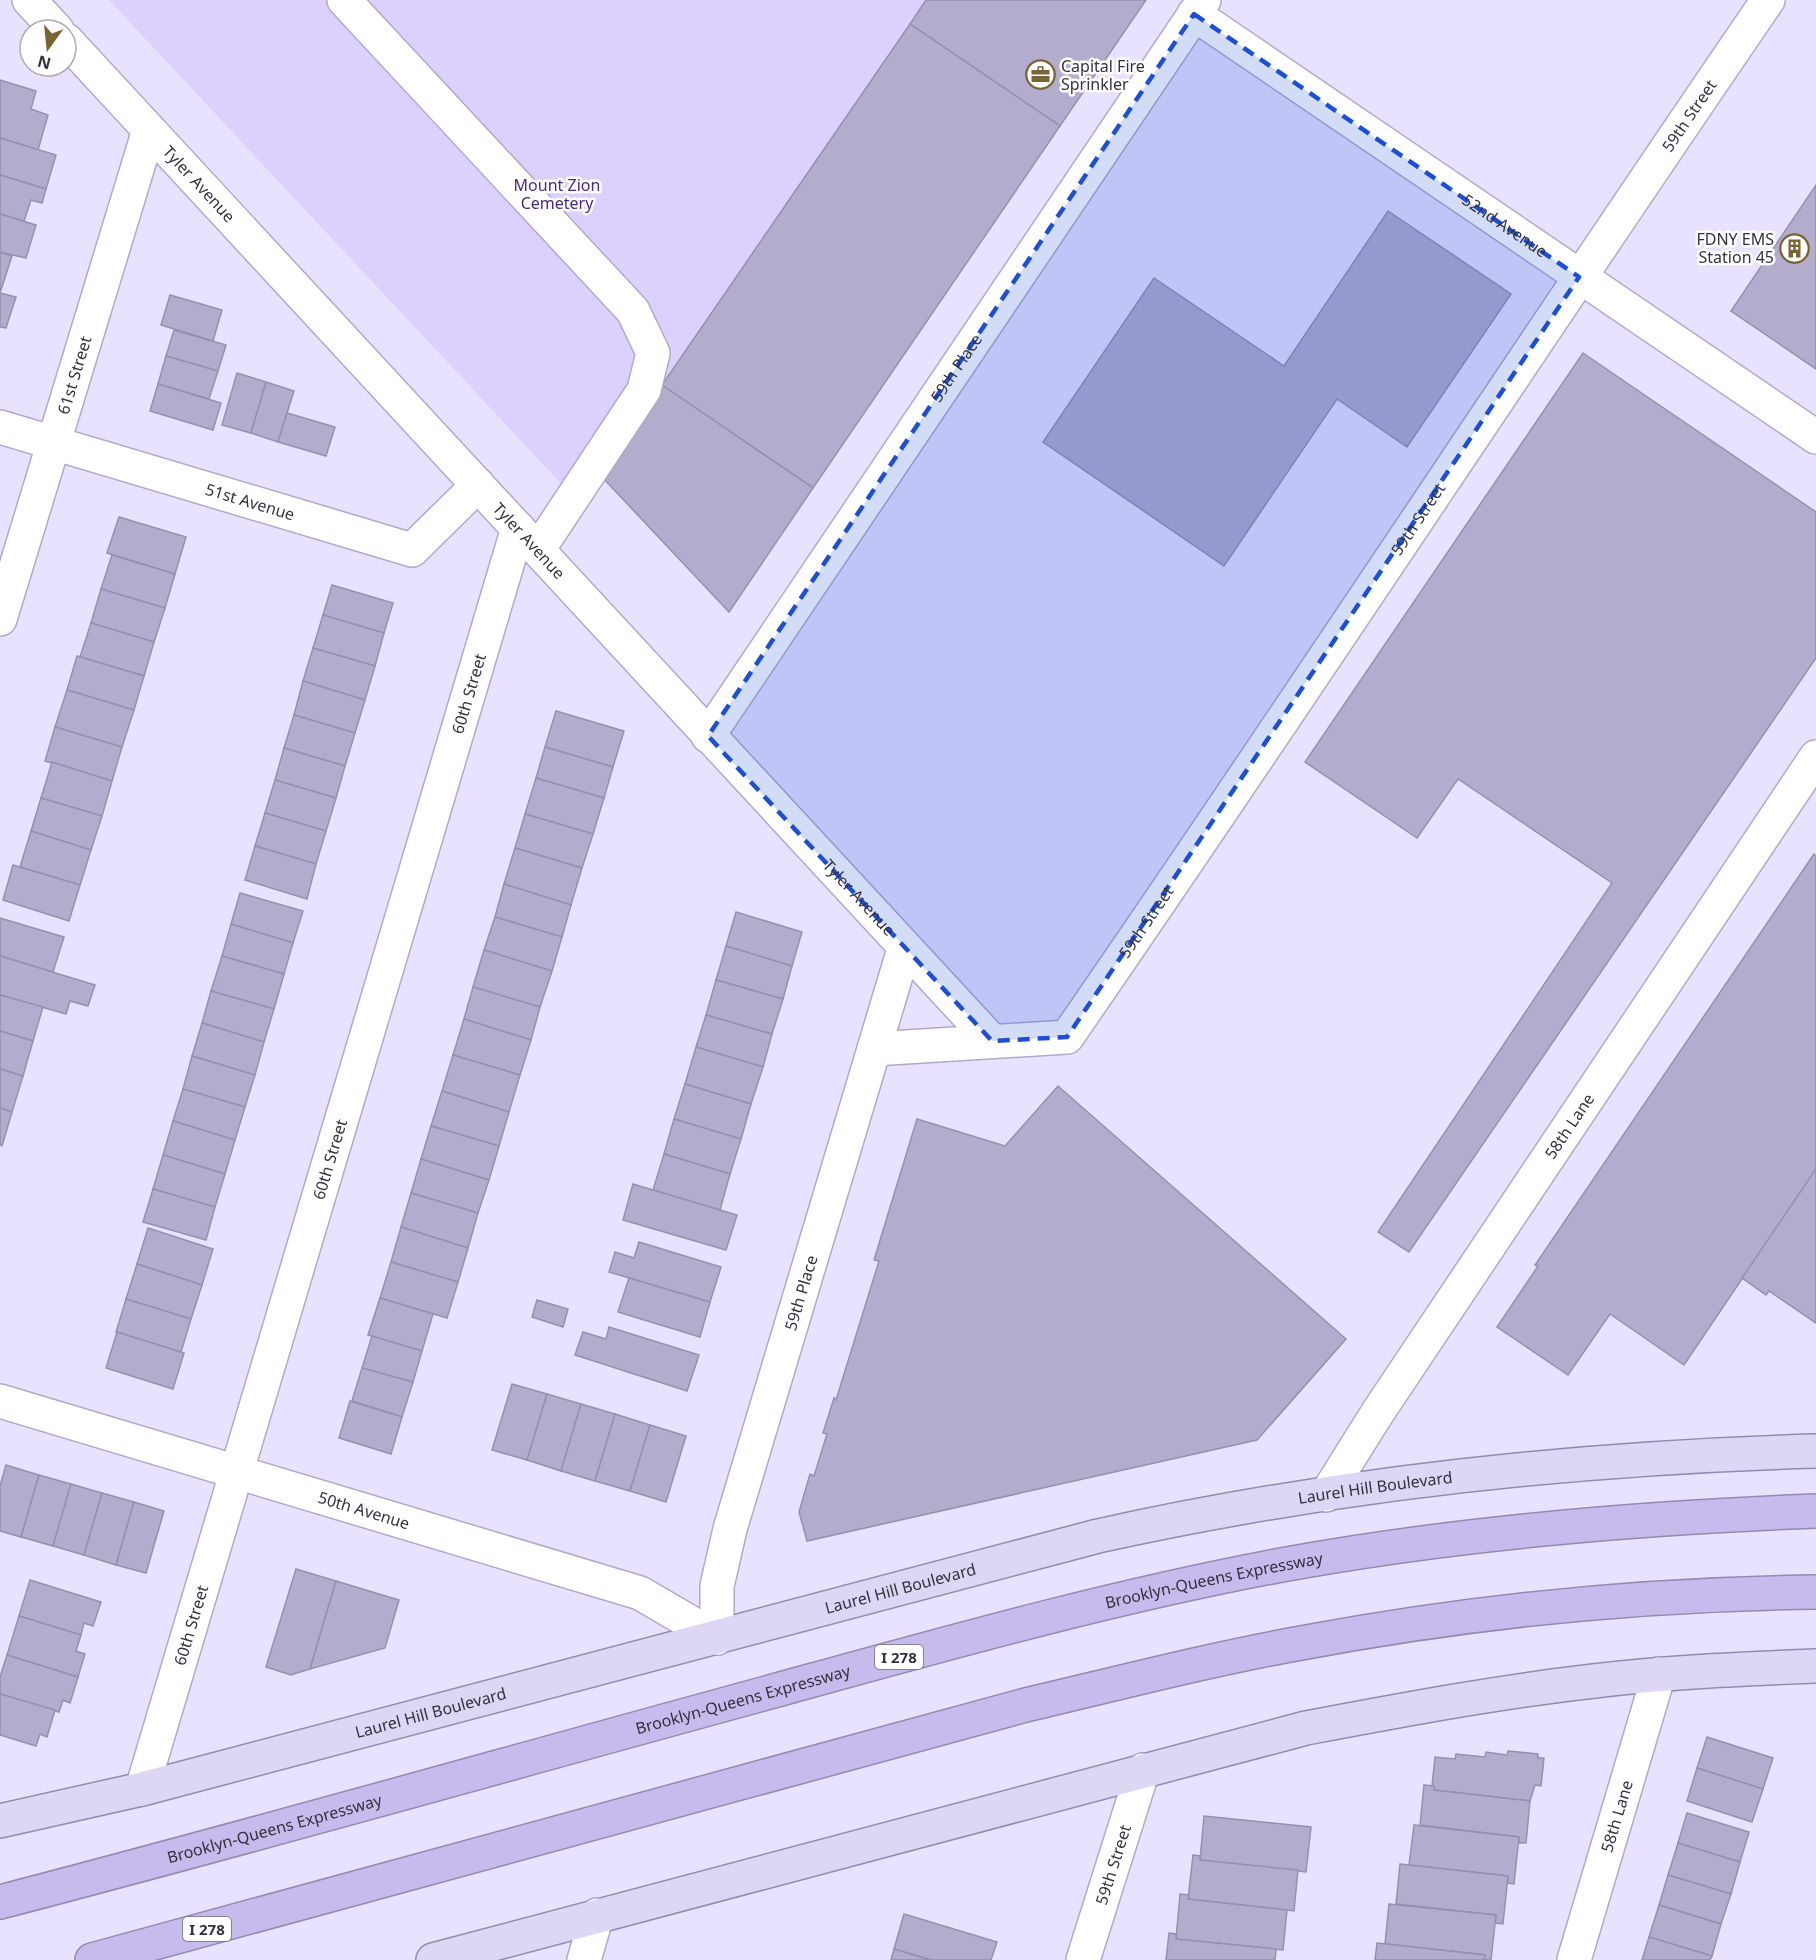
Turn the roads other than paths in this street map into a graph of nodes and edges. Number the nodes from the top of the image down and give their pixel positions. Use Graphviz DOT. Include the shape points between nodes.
graph roads {
  1 [pos="29,0"];
  2 [pos="344,0"];
  3 [pos="1768,0"];
  4 [pos="1199,7"];
  5 [pos="46,18"];
  6 [pos="78,53"];
  7 [pos="149,130"];
  8 [pos="1579,277"];
  9 [pos="0,427"];
  10 [pos="1816,437"];
  11 [pos="52,442"];
  12 [pos="478,485"];
  13 [pos="528,539"];
  14 [pos="0,619"];
  15 [pos="708,736"];
  16 [pos="1816,757"];
  17 [pos="904,949"];
  18 [pos="992,1041"];
  19 [pos="874,1049"];
  20 [pos="0,1401"];
  21 [pos="1816,1451"];
  22 [pos="237,1472"];
  23 [pos="1326,1495"];
  24 [pos="1816,1511"];
  25 [pos="1816,1592"];
  26 [pos="717,1638"];
  27 [pos="1816,1666"];
  28 [pos="1659,1674"];
  29 [pos="1143,1770"];
  30 [pos="142,1789"];
  31 [pos="0,1821"];
  32 [pos="322,1897"];
  33 [pos="0,1902"];
  34 [pos="597,1915"];
  35 [pos="92,1960"];
  36 [pos="183,1960"];
  37 [pos="433,1960"];
  38 [pos="584,1960"];
  39 [pos="1083,1960"];
  40 [pos="1574,1960"];
  1 -- 5 [label="street"];
  2 -- 13 [label="street, 60th Street" via="633,311 653,353 644,390"];
  3 -- 8 [label="street, 59th Street"];
  4 -- 8 [label="street, 52nd Avenue"];
  4 -- 15 [label="street, 59th Place"];
  6 -- 7 [label="street, Tyler Avenue"];
  7 -- 11 [label="street, 61st Street"];
  7 -- 12 [label="street, Tyler Avenue"];
  8 -- 10 [label="street, 52nd Avenue"];
  8 -- 18 [label="street, 59th Street" via="1260,756 1067,1037"];
  9 -- 11 [label="street, 51st Avenue"];
  11 -- 12 [label="street, 51st Avenue" via="412,550"];
  11 -- 14 [label="street, 61st Street"];
  12 -- 13 [label="street, Tyler Avenue"];
  13 -- 15 [label="street, Tyler Avenue"];
  13 -- 22 [label="street, 60th Street"];
  15 -- 17 [label="street, Tyler Avenue"];
  16 -- 23 [label="street, 58th Lane"];
  17 -- 18 [label="street, Tyler Avenue"];
  17 -- 19 [label="street, 59th Place"];
  18 -- 19 [label="street"];
  19 -- 26 [label="street, 59th Place" via="730,1529 717,1586"];
  20 -- 22 [label="street, 50th Avenue"];
  21 -- 23 [label="main road, Laurel Hill Boulevard" via="1675,1456 1525,1469"];
  22 -- 26 [label="street, 50th Avenue" via="640,1593"];
  22 -- 30 [label="street, 60th Street"];
  23 -- 26 [label="main road, Laurel Hill Boulevard" via="1168,1520 1098,1536"];
  24 -- 33 [label="highway, Brooklyn-Queens Expressway / I 278" via="1528,1530 1348,1554 1197,1582 1000,1629"];
  25 -- 32 [label="highway, I 278" via="1572,1605 1370,1631 1221,1659 1022,1706"];
  26 -- 30 [label="main road, Laurel Hill Boulevard"];
  27 -- 28 [label="main road"];
  28 -- 29 [label="main road" via="1512,1692 1306,1728"];
  28 -- 40 [label="street, 58th Lane"];
  29 -- 34 [label="main road"];
  29 -- 39 [label="street, 59th Street"];
  30 -- 31 [label="main road, Laurel Hill Boulevard"];
  32 -- 35 [label="highway, I 278"];
  32 -- 36 [label="highway"];
  34 -- 37 [label="main road"];
  34 -- 38 [label="street"];
}
